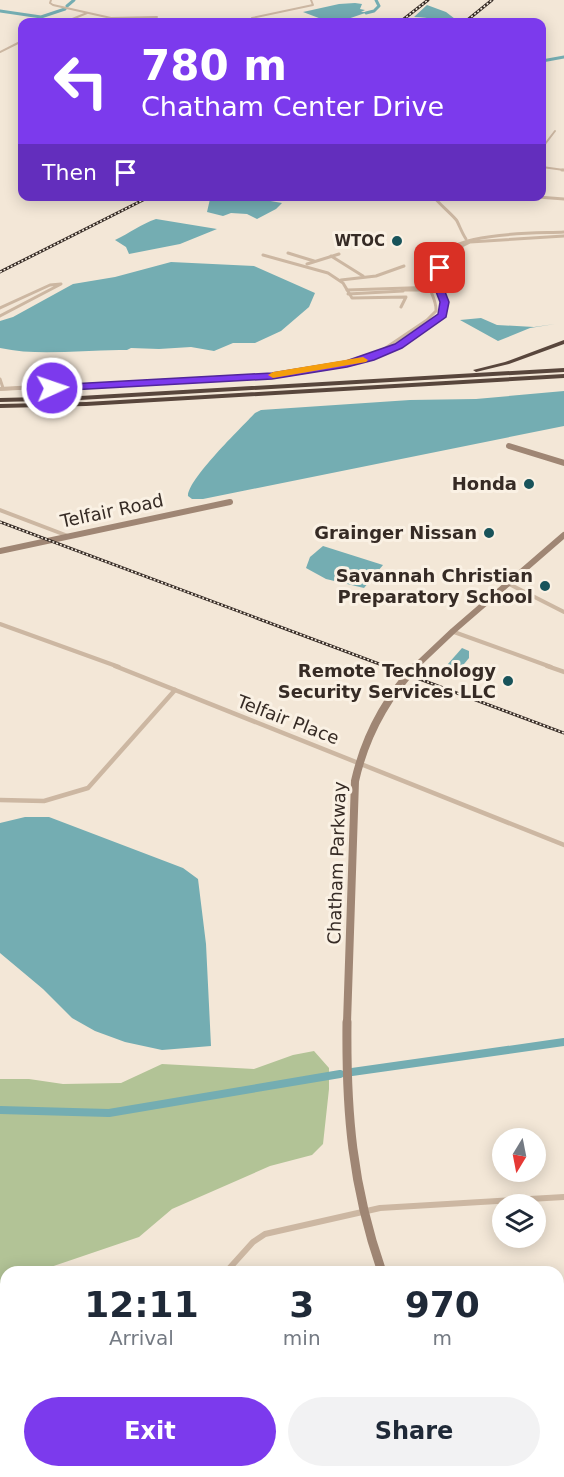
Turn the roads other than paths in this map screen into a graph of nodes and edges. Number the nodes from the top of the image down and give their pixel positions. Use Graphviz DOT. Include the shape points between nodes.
graph roads {
  1 [pos="51,0"];
  2 [pos="311,0"];
  3 [pos="87,13"];
  4 [pos="157,17"];
  5 [pos="75,18"];
  6 [pos="111,18"];
  7 [pos="136,18"];
  8 [pos="252,18"];
  9 [pos="18,43"];
  10 [pos="0,52"];
  11 [pos="555,131"];
  12 [pos="546,143"];
  13 [pos="546,168"];
  14 [pos="564,170"];
  15 [pos="546,198"];
  16 [pos="564,200"];
  17 [pos="437,201"];
  18 [pos="564,234"];
  19 [pos="465,238"];
  20 [pos="470,242"];
  21 [pos="288,253"];
  22 [pos="339,254"];
  23 [pos="263,255"];
  24 [pos="331,256"];
  25 [pos="314,261"];
  26 [pos="307,264"];
  27 [pos="404,266"];
  28 [pos="363,276"];
  29 [pos="341,280"];
  30 [pos="429,286"];
  31 [pos="438,287"];
  32 [pos="402,289"];
  33 [pos="431,290"];
  34 [pos="347,292"];
  35 [pos="401,307"];
  36 [pos="0,308"];
  37 [pos="0,316"];
  38 [pos="564,342"];
  39 [pos="371,358"];
  40 [pos="564,370"];
  41 [pos="564,376"];
  42 [pos="0,379"];
  43 [pos="407,379"];
  44 [pos="1,388"];
  45 [pos="0,400"];
  46 [pos="0,406"];
  47 [pos="509,447"];
  48 [pos="564,463"];
  49 [pos="230,502"];
  50 [pos="0,510"];
  51 [pos="564,535"];
  52 [pos="68,536"];
  53 [pos="0,550"];
  54 [pos="508,584"];
  55 [pos="564,612"];
  56 [pos="0,624"];
  57 [pos="454,632"];
  58 [pos="564,672"];
  59 [pos="175,690"];
  60 [pos="359,762"];
  61 [pos="0,800"];
  62 [pos="564,845"];
  63 [pos="564,1197"];
  64 [pos="362,1211"];
  65 [pos="231,1266"];
  66 [pos="380,1266"];
  1 -- 3 [label="street" via="53,5"];
  2 -- 8 [label="street" via="313,5"];
  3 -- 5 [label="street"];
  3 -- 6 [label="street"];
  4 -- 7 [label="street"];
  9 -- 10 [label="street"];
  11 -- 12 [label="street"];
  13 -- 14 [label="street"];
  15 -- 16 [label="street"];
  17 -- 19 [label="street" via="457,220"];
  18 -- 19 [label="street"];
  18 -- 20 [label="street"];
  19 -- 20 [label="street"];
  19 -- 30 [label="street" via="432,266 427,276"];
  20 -- 31 [label="street" via="458,248 436,273"];
  21 -- 25 [label="street"];
  22 -- 24 [label="street"];
  23 -- 26 [label="street"];
  24 -- 25 [label="street"];
  24 -- 28 [label="street"];
  25 -- 26 [label="street"];
  26 -- 29 [label="street"];
  27 -- 28 [label="street"];
  28 -- 29 [label="street"];
  29 -- 34 [label="street"];
  30 -- 31 [label="street"];
  30 -- 32 [label="street"];
  30 -- 33 [label="street"];
  31 -- 33 [label="street"];
  31 -- 39 [label="street" via="445,302 442,315 399,346"];
  32 -- 33 [label="street"];
  32 -- 34 [label="street"];
  33 -- 39 [label="street" via="437,307 432,315"];
  34 -- 35 [label="street" via="352,298 406,297"];
  36 -- 37 [label="street" via="60,284"];
  38 -- 43 [label="highway" via="491,367"];
  39 -- 44 [label="street" via="272,376"];
  40 -- 43 [label="highway"];
  41 -- 46 [label="highway" via="79,405"];
  42 -- 44 [label="street"];
  43 -- 45 [label="highway"];
  47 -- 48 [label="main road"];
  49 -- 52 [label="main road, Telfair Road"];
  50 -- 52 [label="street"];
  51 -- 54 [label="main road, Chatham Parkway"];
  52 -- 53 [label="main road, Telfair Road"];
  54 -- 55 [label="street"];
  54 -- 57 [label="main road, Chatham Parkway"];
  56 -- 59 [label="street, Telfair Place"];
  57 -- 58 [label="street"];
  57 -- 60 [label="main road, Chatham Parkway" via="392,694"];
  59 -- 60 [label="street, Telfair Place"];
  59 -- 61 [label="street" via="88,788 44,801"];
  60 -- 62 [label="street, Telfair Place"];
  60 -- 64 [label="main road, Chatham Parkway" via="346,1092 354,1175"];
  63 -- 64 [label="street"];
  64 -- 65 [label="street" via="265,1234"];
  64 -- 66 [label="main road, Chatham Parkway"];
}
